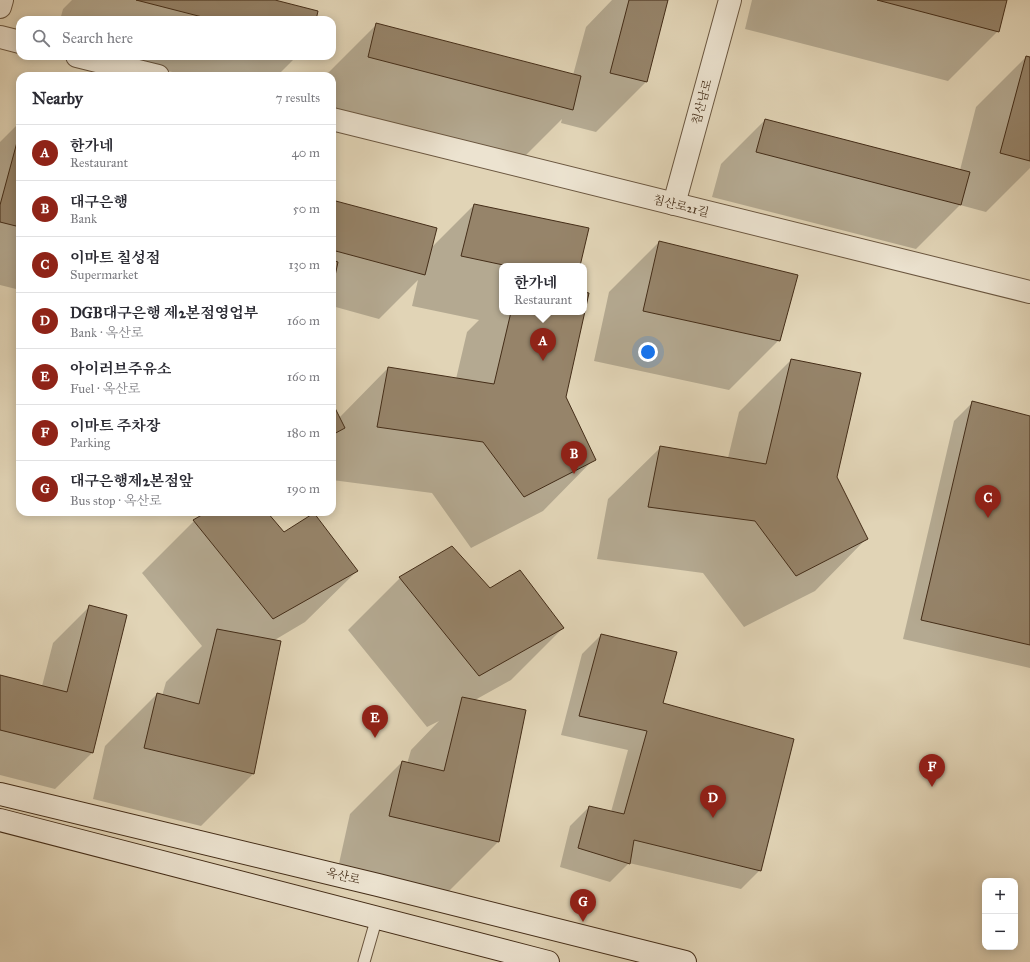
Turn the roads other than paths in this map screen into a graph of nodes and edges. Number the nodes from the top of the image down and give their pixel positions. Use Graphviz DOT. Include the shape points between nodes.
graph roads {
  1 [pos="2,0"];
  2 [pos="730,0"];
  3 [pos="0,7"];
  4 [pos="0,37"];
  5 [pos="16,41"];
  6 [pos="93,60"];
  7 [pos="142,72"];
  8 [pos="336,120"];
  9 [pos="674,204"];
  10 [pos="1030,292"];
  11 [pos="0,794"];
  12 [pos="0,820"];
  13 [pos="377,917"];
  14 [pos="364,962"];
  15 [pos="548,962"];
  16 [pos="685,962"];
  1 -- 3 [label="main road"];
  2 -- 9 [label="main road, 침산남로"];
  4 -- 5 [label="main road"];
  6 -- 7 [label="main road"];
  8 -- 9 [label="main road, 침산로21길"];
  9 -- 10 [label="main road, 침산로21길"];
  11 -- 16 [label="main road, 옥산로"];
  12 -- 13 [label="main road"];
  13 -- 14 [label="lane"];
  13 -- 15 [label="main road"];
}
